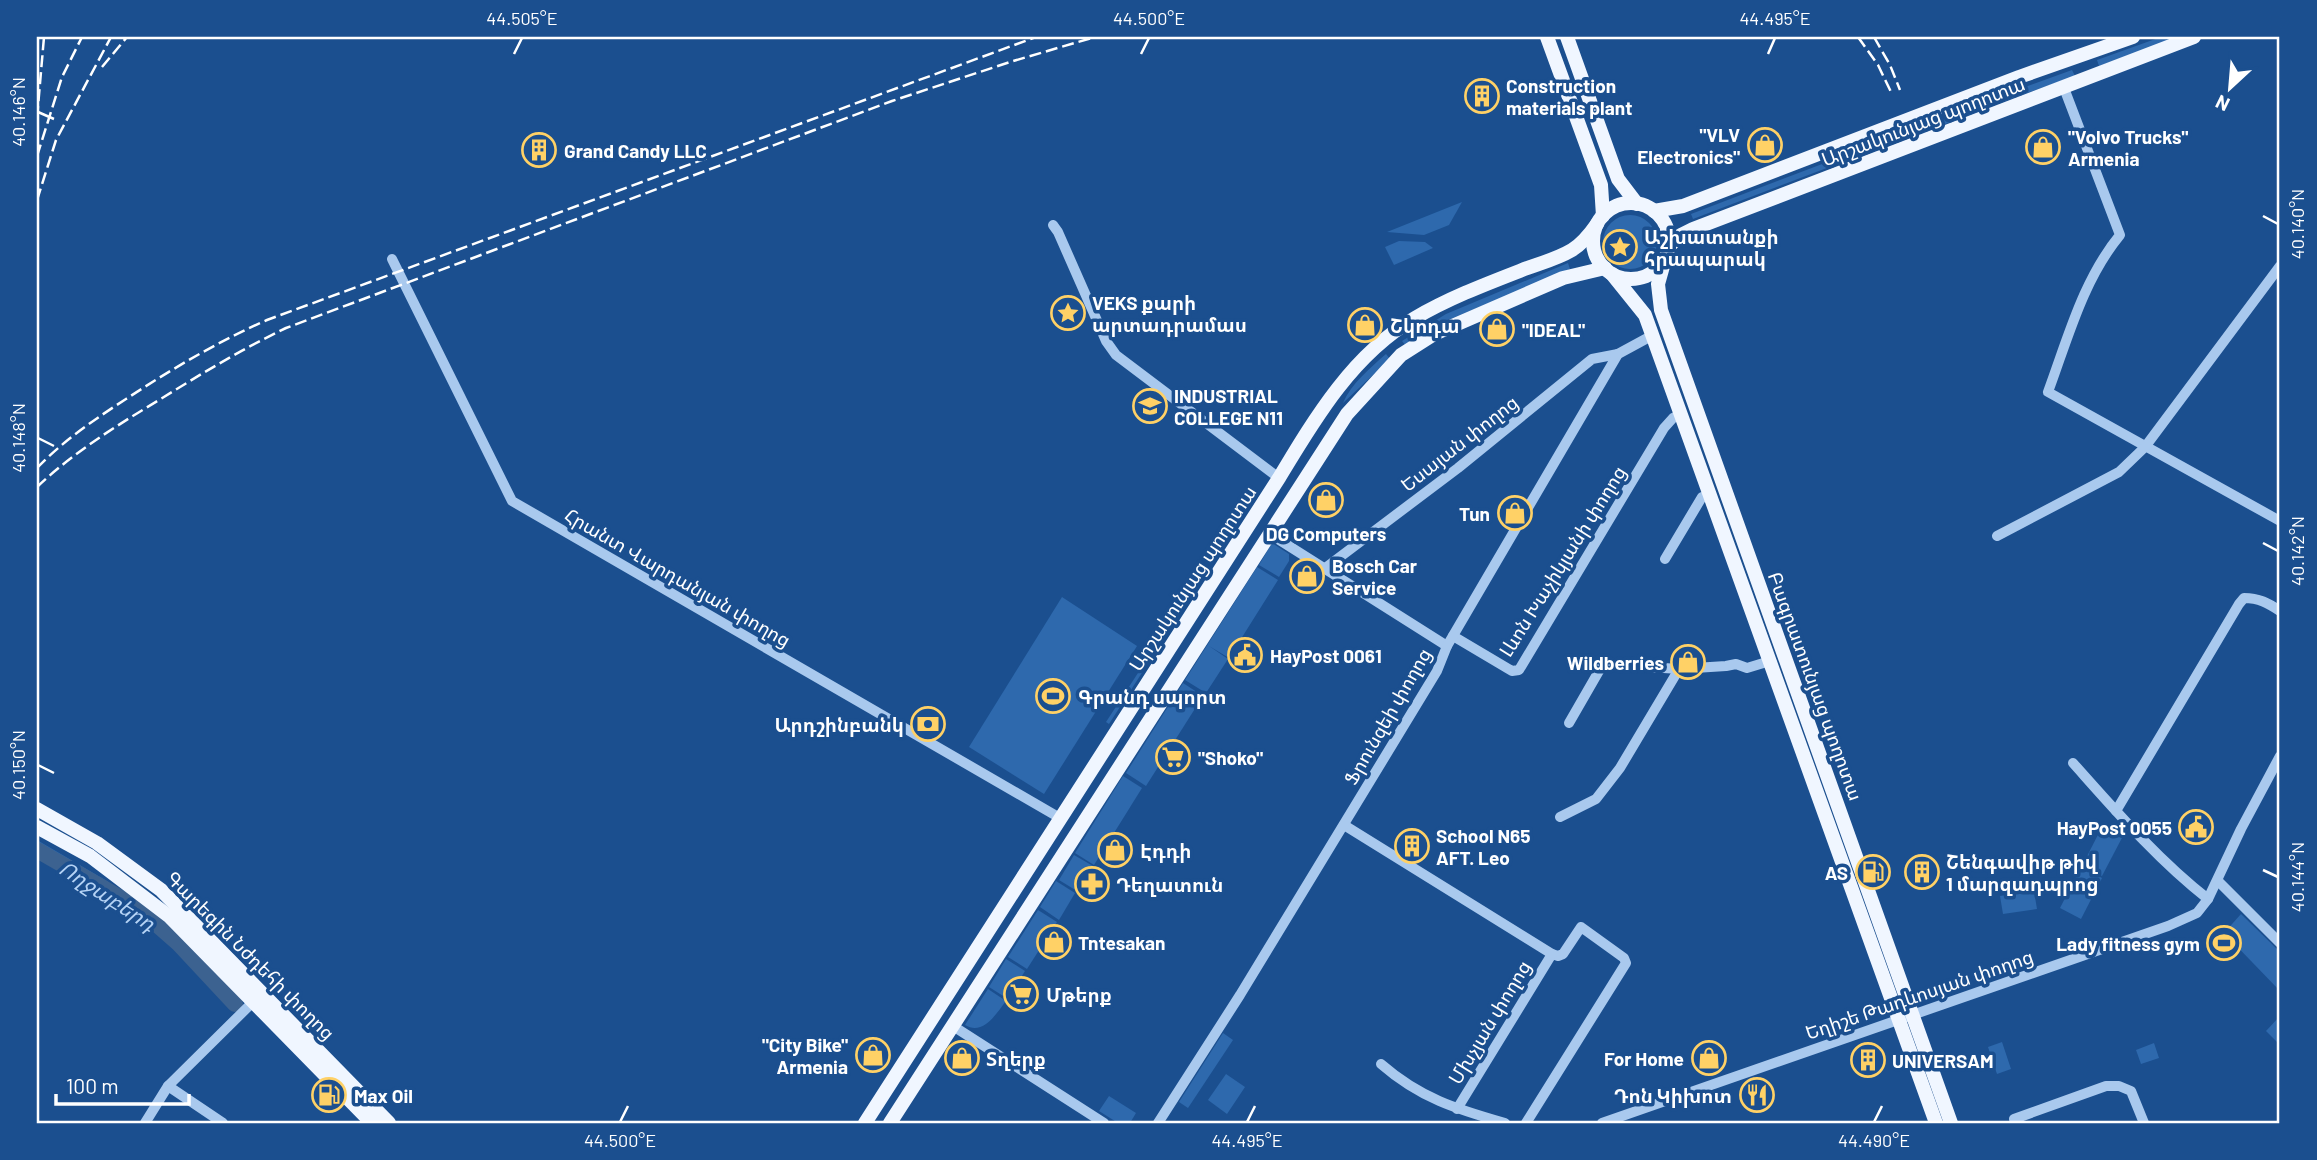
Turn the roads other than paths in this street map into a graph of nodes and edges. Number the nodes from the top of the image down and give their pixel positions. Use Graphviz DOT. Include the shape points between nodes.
graph roads {
  1 [pos="1547,37"];
  2 [pos="1567,37"];
  3 [pos="2133,37"];
  4 [pos="2191,38"];
  5 [pos="2073,58"];
  6 [pos="2082,81"];
  7 [pos="2064,88"];
  8 [pos="1847,144"];
  9 [pos="1855,167"];
  10 [pos="1637,204"];
  11 [pos="1654,211"];
  12 [pos="1600,220"];
  13 [pos="1053,225"];
  14 [pos="1667,252"];
  15 [pos="392,259"];
  16 [pos="2280,266"];
  17 [pos="1609,271"];
  18 [pos="1653,335"];
  19 [pos="1388,336"];
  20 [pos="1618,354"];
  21 [pos="1401,355"];
  22 [pos="1681,414"];
  23 [pos="2146,447"];
  24 [pos="1279,478"];
  25 [pos="1297,491"];
  26 [pos="1710,495"];
  27 [pos="2280,521"];
  28 [pos="1270,534"];
  29 [pos="1997,536"];
  30 [pos="1665,559"];
  31 [pos="1324,569"];
  32 [pos="2280,611"];
  33 [pos="1453,636"];
  34 [pos="1447,646"];
  35 [pos="1770,661"];
  36 [pos="1679,669"];
  37 [pos="1569,723"];
  38 [pos="2280,757"];
  39 [pos="2073,763"];
  40 [pos="37,809"];
  41 [pos="2116,811"];
  42 [pos="1560,817"];
  43 [pos="1060,818"];
  44 [pos="1344,825"];
  45 [pos="37,827"];
  46 [pos="1079,830"];
  47 [pos="93,850"];
  48 [pos="2218,881"];
  49 [pos="2208,899"];
  50 [pos="2280,943"];
  51 [pos="1552,954"];
  52 [pos="258,996"];
  53 [pos="1906,1017"];
  54 [pos="953,1026"];
  55 [pos="1381,1064"];
  56 [pos="168,1086"];
  57 [pos="1457,1109"];
  58 [pos="1086,1118"];
  59 [pos="2014,1119"];
  60 [pos="145,1123"];
  61 [pos="223,1123"];
  62 [pos="372,1123"];
  63 [pos="389,1123"];
  64 [pos="865,1123"];
  65 [pos="890,1123"];
  66 [pos="1104,1123"];
  67 [pos="1158,1123"];
  68 [pos="1505,1123"];
  69 [pos="1526,1123"];
  70 [pos="1602,1123"];
  71 [pos="1936,1123"];
  72 [pos="1951,1123"];
  73 [pos="2144,1123"];
  1 -- 12 [label="main road" via="1601,185"];
  2 -- 10 [label="main road" via="1618,179"];
  3 -- 5 [label="main road, Արշակունյաց պողոտա"];
  4 -- 6 [label="main road, Արշակունյաց պողոտա"];
  5 -- 6 [label="main road" via="2087,65"];
  5 -- 8 [label="main road, Արշակունյաց պողոտա"];
  6 -- 7 [label="main road, Արշակունյաց պողոտա"];
  7 -- 9 [label="main road, Արշակունյաց պողոտա"];
  7 -- 23 [label="street" via="2120,234 2083,294 2048,392"];
  8 -- 9 [label="main road" via="1844,158"];
  8 -- 11 [label="main road, Արշակունյաց պողոտա" via="1684,206"];
  9 -- 14 [label="main road, Արշակունյաց պողոտա" via="1693,229"];
  10 -- 11 [label="main road"];
  10 -- 12 [label="main road" via="1618,205"];
  11 -- 14 [label="main road" via="1666,226"];
  12 -- 17 [label="main road" via="1594,233 1595,252"];
  12 -- 19 [label="main road, Արշակունյաց պողոտա" via="1567,253 1467,292"];
  13 -- 24 [label="street" via="1116,355"];
  14 -- 17 [label="main road" via="1657,269 1647,275 1624,278"];
  14 -- 53 [label="main road, Բագրատունյաց պողոտա" via="1658,284 1661,310"];
  15 -- 43 [label="street, Հրանտ Վարդանյան փողոց" via="512,501"];
  16 -- 23 [label="street"];
  17 -- 18 [label="main road, Բագրատունյաց պողոտա" via="1645,315"];
  17 -- 21 [label="main road" via="1563,278 1469,317"];
  18 -- 20 [label="street"];
  18 -- 22 [label="main road, Բագրատունյաց պողոտա"];
  19 -- 21 [label="main road" via="1388,348"];
  19 -- 24 [label="main road, Արշակունյաց պողոտա" via="1334,392"];
  20 -- 31 [label="street, Եսայան փողոց" via="1592,359"];
  20 -- 33 [label="street, Ֆրունզեի փողոց"];
  21 -- 25 [label="main road" via="1347,414"];
  22 -- 26 [label="main road, Բագրատունյաց պողոտա"];
  22 -- 33 [label="street, Լևոն Խաչիկյանի փողոց" via="1664,428 1519,670 1512,671"];
  23 -- 27 [label="street"];
  23 -- 29 [label="street" via="2119,471"];
  24 -- 25 [label="main road"];
  24 -- 43 [label="main road, Արշակունյաց պողոտա"];
  25 -- 28 [label="main road"];
  26 -- 30 [label="street" via="1702,496"];
  26 -- 35 [label="main road, Բագրատունյաց պողոտա"];
  28 -- 31 [label="street"];
  28 -- 46 [label="main road"];
  31 -- 34 [label="street"];
  32 -- 41 [label="street" via="2264,601 2244,598"];
  33 -- 34 [label="street, Ֆրունզեի փողոց"];
  34 -- 44 [label="street, Ֆրունզեի փողոց" via="1437,671"];
  35 -- 36 [label="street" via="1747,668 1736,663"];
  35 -- 53 [label="main road, Բագրատունյաց պողոտա"];
  36 -- 37 [label="street" via="1603,664"];
  36 -- 42 [label="street" via="1620,768 1596,799"];
  38 -- 48 [label="street, Եղիշե Թադևոսյան փողոց"];
  39 -- 41 [label="street"];
  40 -- 47 [label="main road, Գարեգին Նժդեհի փողոց"];
  41 -- 49 [label="street"];
  43 -- 46 [label="main road"];
  43 -- 64 [label="main road, Արշակունյաց պողոտա"];
  44 -- 51 [label="street"];
  44 -- 67 [label="street, Ֆրունզեի փողոց"];
  45 -- 47 [label="main road, Գարեգին Նժդեհի փողոց"];
  46 -- 54 [label="main road"];
  47 -- 52 [label="main road, Գարեգին Նժդեհի փողոց"];
  48 -- 49 [label="street, Եղիշե Թադևոսյան փողոց"];
  48 -- 50 [label="street"];
  49 -- 53 [label="street, Եղիշե Թադևոսյան փողոց" via="2197,913 2181,921"];
  51 -- 57 [label="street, Մխչյան փողոց"];
  51 -- 69 [label="street, Մխչյան փողոց" via="1563,954 1581,927 1626,963"];
  52 -- 56 [label="street"];
  52 -- 62 [label="main road, Գարեգին Նժդեհի փողոց"];
  52 -- 63 [label="main road, Գարեգին Նժդեհի փողոց"];
  53 -- 70 [label="street, Եղիշե Թադևոսյան փողոց"];
  53 -- 71 [label="main road, Բագրատունյաց պողոտա"];
  53 -- 72 [label="main road, Բագրատունյաց պողոտա"];
  54 -- 58 [label="street"];
  54 -- 65 [label="main road"];
  55 -- 57 [label="street" via="1417,1091"];
  56 -- 60 [label="street"];
  56 -- 61 [label="street"];
  57 -- 68 [label="street"];
  58 -- 66 [label="street"];
  59 -- 73 [label="street" via="2106,1086 2119,1086 2131,1091"];
}
